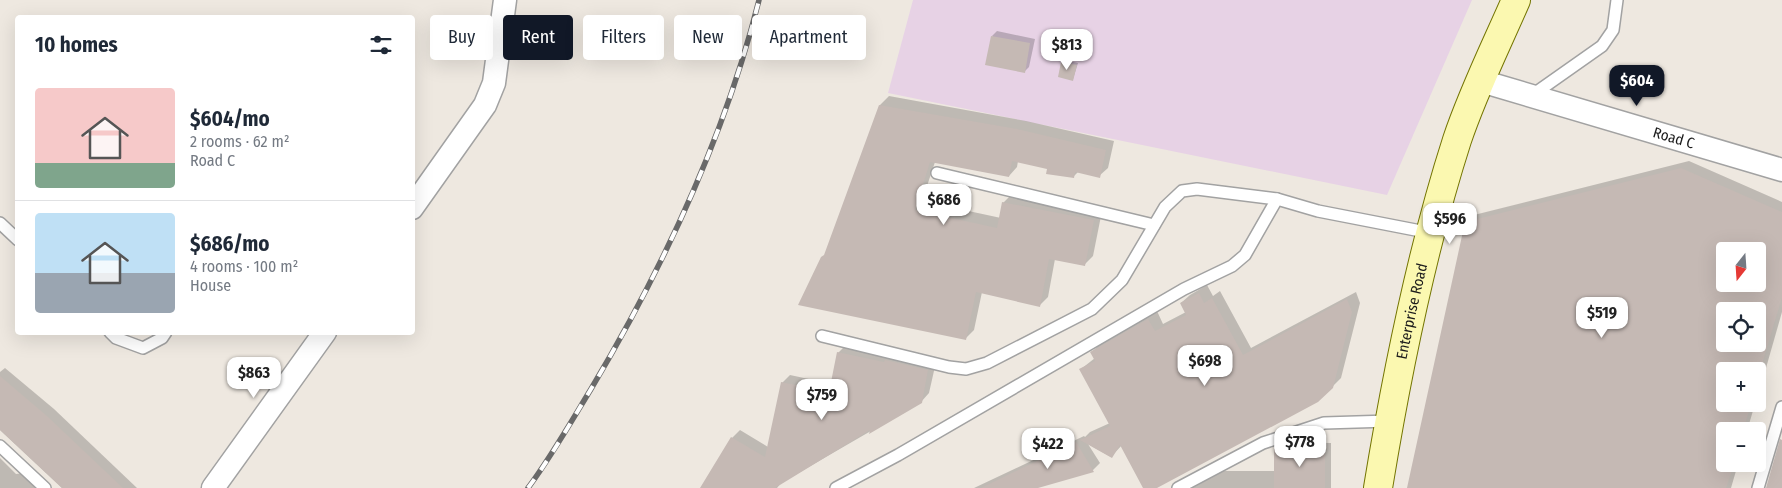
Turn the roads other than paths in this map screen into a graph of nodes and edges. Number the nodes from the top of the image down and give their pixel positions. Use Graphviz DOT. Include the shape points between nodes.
graph roads {
  1 [pos="505,0"];
  2 [pos="1516,0"];
  3 [pos="1617,0"];
  4 [pos="1480,81"];
  5 [pos="1531,96"];
  6 [pos="1782,170"];
  7 [pos="936,173"];
  8 [pos="1277,200"];
  9 [pos="415,204"];
  10 [pos="0,223"];
  11 [pos="1154,225"];
  12 [pos="1431,232"];
  13 [pos="15,237"];
  14 [pos="113,335"];
  15 [pos="164,335"];
  16 [pos="323,335"];
  17 [pos="822,336"];
  18 [pos="1782,407"];
  19 [pos="1389,421"];
  20 [pos="0,446"];
  21 [pos="45,488"];
  22 [pos="213,488"];
  23 [pos="836,488"];
  24 [pos="1178,488"];
  25 [pos="1378,488"];
  26 [pos="1758,488"];
  1 -- 9 [label="street" via="494,83 485,105"];
  2 -- 4 [label="main road, Enterprise Road"];
  3 -- 5 [label="lane" via="1613,30 1606,42"];
  4 -- 5 [label="street, Road C"];
  4 -- 12 [label="main road, Enterprise Road" via="1458,139"];
  5 -- 6 [label="street, Road C"];
  7 -- 11 [label="lane"];
  8 -- 11 [label="lane" via="1197,189 1182,192 1165,207"];
  8 -- 12 [label="lane"];
  8 -- 23 [label="lane" via="1245,255 1232,266 1184,289 898,456"];
  10 -- 13 [label="lane"];
  11 -- 17 [label="lane" via="1122,280 1098,305 987,363 966,369 949,367"];
  12 -- 19 [label="main road, Enterprise Road"];
  14 -- 15 [label="lane" via="143,348"];
  16 -- 22 [label="street"];
  18 -- 26 [label="lane"];
  19 -- 24 [label="lane" via="1324,423 1263,443"];
  19 -- 25 [label="main road, Enterprise Road"];
  20 -- 21 [label="lane"];
}
